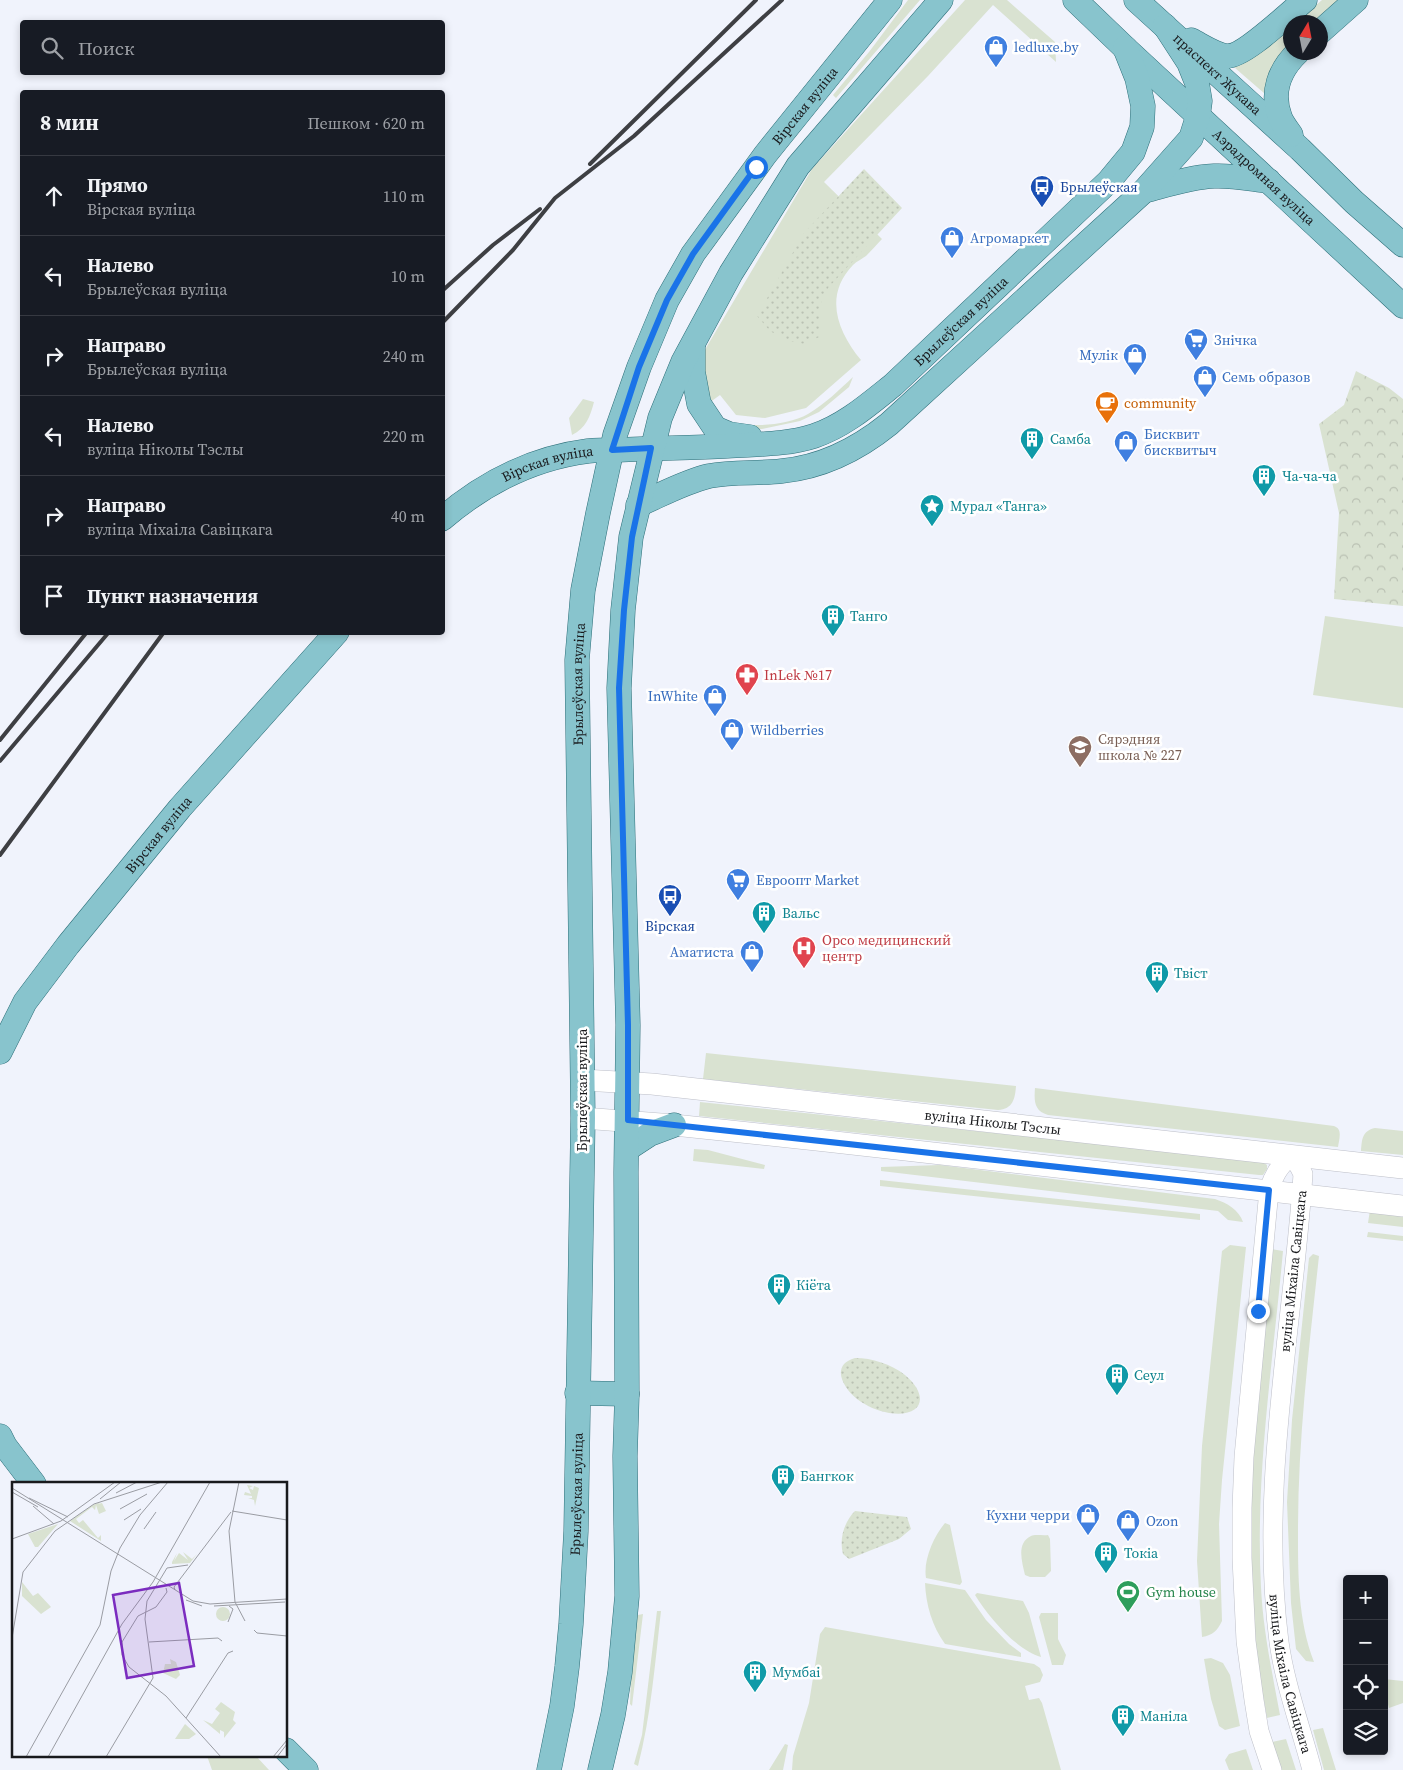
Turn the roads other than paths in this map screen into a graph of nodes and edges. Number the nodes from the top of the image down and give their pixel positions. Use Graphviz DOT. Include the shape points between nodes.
graph roads {
  1 [pos="890,0"];
  2 [pos="941,0"];
  3 [pos="1075,0"];
  4 [pos="1136,0"];
  5 [pos="1305,0"];
  6 [pos="1356,0"];
  7 [pos="1328,25"];
  8 [pos="1164,26"];
  9 [pos="1125,48"];
  10 [pos="1291,60"];
  11 [pos="1198,116"];
  12 [pos="1300,149"];
  13 [pos="1269,181"];
  14 [pos="1144,191"];
  15 [pos="1403,245"];
  16 [pos="1403,306"];
  17 [pos="693,343"];
  18 [pos="797,441"];
  19 [pos="651,448"];
  20 [pos="612,450"];
  21 [pos="638,506"];
  22 [pos="445,516"];
  23 [pos="334,635"];
  24 [pos="628,1043"];
  25 [pos="0,1052"];
  26 [pos="583,1080"];
  27 [pos="628,1082"];
  28 [pos="652,1084"];
  29 [pos="583,1118"];
  30 [pos="628,1120"];
  31 [pos="674,1125"];
  32 [pos="627,1150"];
  33 [pos="1290,1156"];
  34 [pos="1403,1168"];
  35 [pos="1269,1190"];
  36 [pos="1301,1194"];
  37 [pos="1403,1206"];
  38 [pos="577,1394"];
  39 [pos="627,1394"];
  40 [pos="0,1436"];
  41 [pos="32,1482"];
  42 [pos="288,1752"];
  43 [pos="306,1770"];
  44 [pos="549,1770"];
  45 [pos="600,1770"];
  46 [pos="1272,1770"];
  47 [pos="1312,1770"];
  1 -- 20 [label="main road, Вірская вуліца" via="764,155 693,254 667,300 642,359"];
  2 -- 17 [label="main road" via="798,166 731,273"];
  3 -- 9 [label="main road"];
  4 -- 8 [label="main road, праспект Жукава"];
  5 -- 8 [label="main road" via="1235,55 1217,53"];
  6 -- 7 [label="main road"];
  8 -- 11 [label="main road, Брылеўская вуліца" via="1189,63 1197,83"];
  8 -- 12 [label="main road, праспект Жукава"];
  9 -- 11 [label="main road, Аэрадромная вуліца"];
  9 -- 18 [label="main road, Брылеўская вуліца" via="1137,78 1143,106 1142,127 1133,152 1110,181 893,385 842,423"];
  10 -- 12 [label="main road" via="1282,71 1276,98 1280,118"];
  11 -- 13 [label="main road, Аэрадромная вуліца"];
  11 -- 14 [label="main road, Брылеўская вуліца" via="1191,138"];
  12 -- 15 [label="main road"];
  13 -- 14 [label="main road, Брылеўская вуліца" via="1213,176"];
  13 -- 16 [label="main road, Аэрадромная вуліца"];
  14 -- 21 [label="main road, Брылеўская вуліца" via="889,424 856,448 803,468 721,474 700,479"];
  17 -- 18 [label="main road" via="696,394 715,428 746,437"];
  17 -- 19 [label="main road" via="660,418"];
  18 -- 19 [label="main road, Брылеўская вуліца"];
  19 -- 20 [label="main road, Брылеўская вуліца"];
  19 -- 21 [label="main road"];
  20 -- 22 [label="main road, Вірская вуліца" via="571,454 523,468 462,502"];
  20 -- 26 [label="main road, Брылеўская вуліца" via="583,590 577,660"];
  21 -- 24 [label="main road" via="626,580 619,688"];
  23 -- 25 [label="main road, Вірская вуліца" via="180,808 68,945 24,1002"];
  24 -- 27 [label="main road"];
  24 -- 28 [label="main road" via="634,1059"];
  26 -- 27 [label="main road, вуліца Ніколы Тэслы"];
  26 -- 29 [label="main road, Брылеўская вуліца"];
  27 -- 28 [label="main road, вуліца Ніколы Тэслы"];
  27 -- 30 [label="main road"];
  28 -- 33 [label="main road, вуліца Ніколы Тэслы"];
  29 -- 30 [label="main road"];
  29 -- 38 [label="main road, Брылеўская вуліца"];
  30 -- 31 [label="main road"];
  30 -- 32 [label="main road"];
  31 -- 32 [label="main road" via="650,1134"];
  31 -- 35 [label="main road"];
  32 -- 39 [label="main road"];
  33 -- 34 [label="main road, вуліца Ніколы Тэслы"];
  33 -- 35 [label="street" via="1278,1168"];
  33 -- 36 [label="street, вуліца Міхаіла Савіцкага" via="1302,1174"];
  35 -- 36 [label="main road"];
  35 -- 46 [label="street" via="1247,1419 1242,1550 1248,1658 1259,1731"];
  36 -- 37 [label="main road"];
  36 -- 47 [label="street, вуліца Міхаіла Савіцкага" via="1280,1402 1273,1545 1279,1643"];
  38 -- 39 [label="main road"];
  38 -- 44 [label="main road, Брылеўская вуліца" via="572,1624 562,1706"];
  39 -- 45 [label="main road" via="627,1606 613,1715"];
  40 -- 41 [label="main road"];
  42 -- 43 [label="main road"];
}
